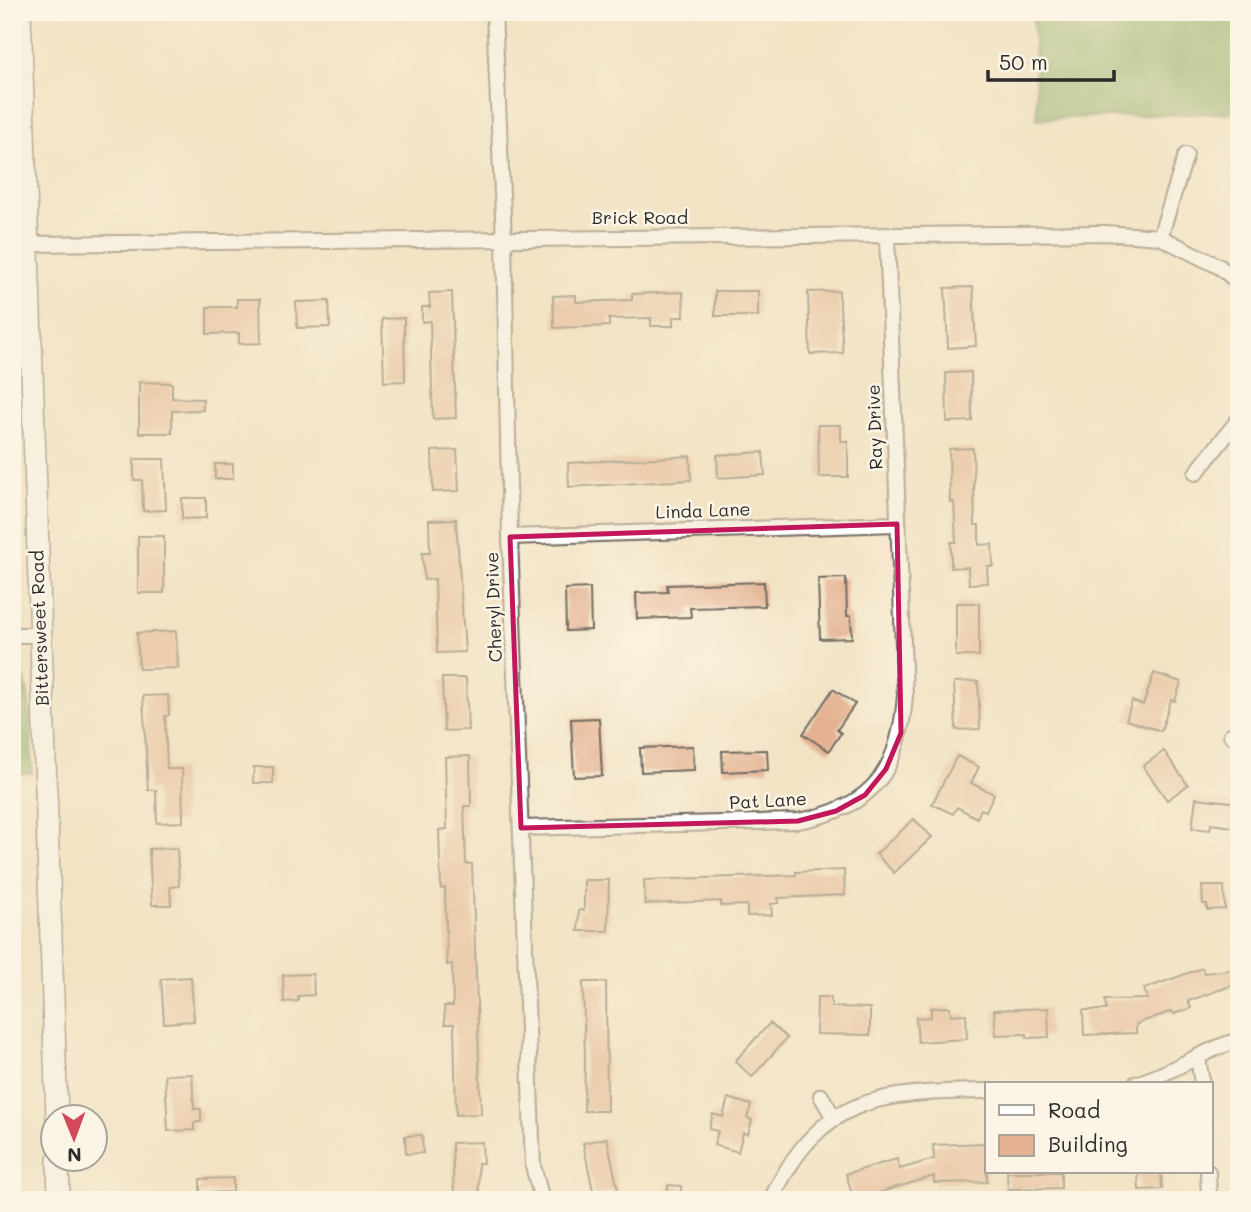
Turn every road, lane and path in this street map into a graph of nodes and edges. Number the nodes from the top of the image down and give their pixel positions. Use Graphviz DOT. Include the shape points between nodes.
graph roads {
  1 [pos="20,12"];
  2 [pos="494,12"];
  3 [pos="1186,155"];
  4 [pos="887,236"];
  5 [pos="1160,237"];
  6 [pos="503,239"];
  7 [pos="29,244"];
  8 [pos="1239,283"];
  9 [pos="1239,419"];
  10 [pos="1196,473"];
  11 [pos="897,524"];
  12 [pos="510,537"];
  13 [pos="902,617"];
  14 [pos="12,635"];
  15 [pos="41,635"];
  16 [pos="521,828"];
  17 [pos="1239,1040"];
  18 [pos="1198,1058"];
  19 [pos="1143,1082"];
  20 [pos="1202,1082"];
  21 [pos="985,1091"];
  22 [pos="821,1096"];
  23 [pos="57,1104"];
  24 [pos="834,1118"];
  25 [pos="59,1174"];
  26 [pos="1208,1174"];
  27 [pos="60,1200"];
  28 [pos="542,1200"];
  29 [pos="771,1200"];
  30 [pos="1209,1200"];
  1 -- 7 [label="street, Bittersweet Road"];
  2 -- 6 [label="street, Cheryl Drive"];
  3 -- 5 [label="street"];
  4 -- 5 [label="street, Brick Road" via="1105,233"];
  4 -- 6 [label="street, Brick Road"];
  4 -- 11 [label="street, Ray Drive"];
  5 -- 8 [label="street, Brick Road" via="1220,267"];
  6 -- 7 [label="street, Brick Road"];
  6 -- 12 [label="street, Cheryl Drive"];
  7 -- 15 [label="street, Bittersweet Road"];
  9 -- 10 [label="street"];
  11 -- 12 [label="street, Linda Lane"];
  11 -- 13 [label="street, Ray Drive"];
  12 -- 16 [label="street, Cheryl Drive"];
  13 -- 16 [label="street, Pat Lane" via="905,695 901,733 886,769 854,803 798,821"];
  14 -- 15 [label="street"];
  15 -- 23 [label="street, Bittersweet Road"];
  16 -- 28 [label="street, Cheryl Drive" via="533,1166"];
  17 -- 18 [label="street"];
  18 -- 19 [label="street"];
  18 -- 20 [label="street"];
  21 -- 24 [label="street" via="895,1094 859,1104"];
  22 -- 24 [label="street"];
  24 -- 29 [label="street" via="803,1146"];
  25 -- 27 [label="street"];
  26 -- 30 [label="street"];
}
